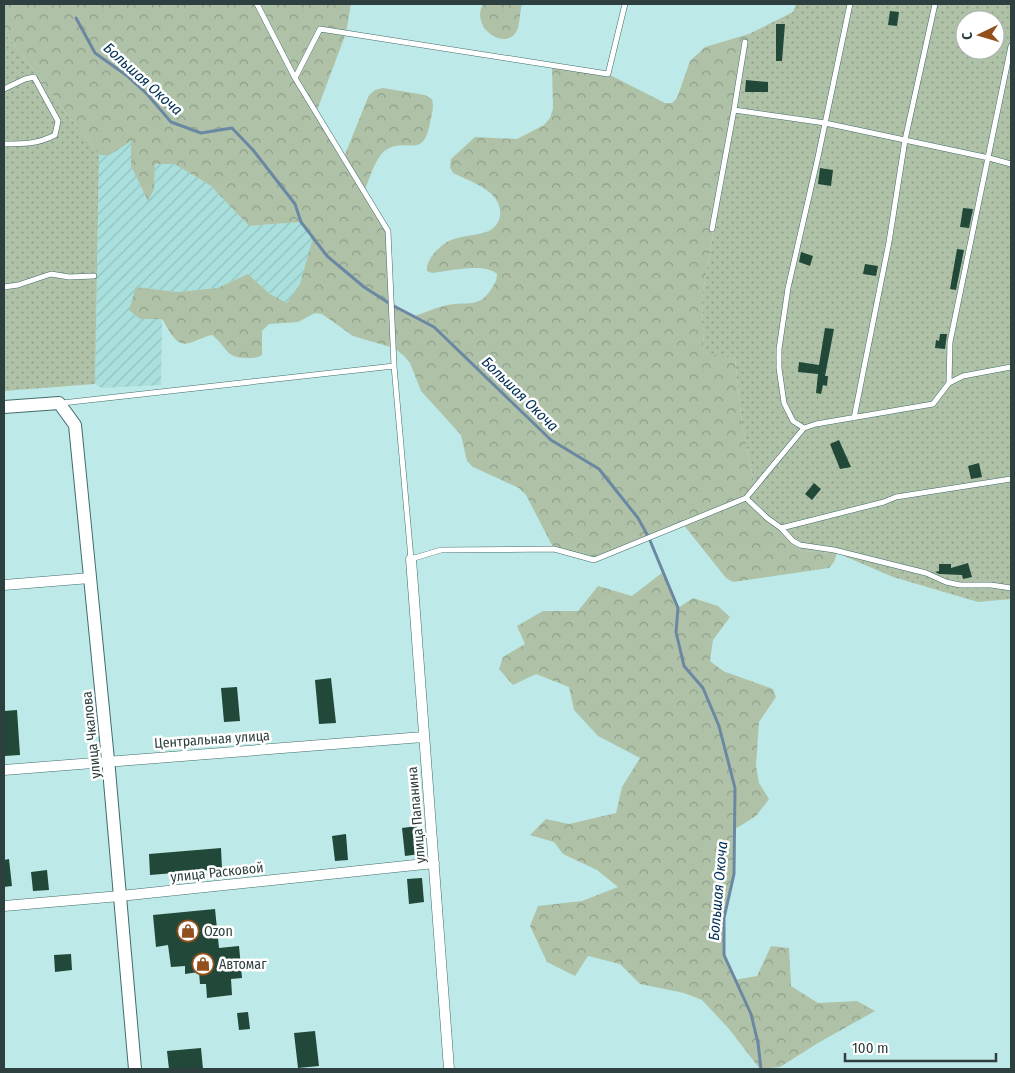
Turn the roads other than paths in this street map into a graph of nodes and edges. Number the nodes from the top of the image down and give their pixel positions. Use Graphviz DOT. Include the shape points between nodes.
graph roads {
  1 [pos="257,4"];
  2 [pos="625,4"];
  3 [pos="850,4"];
  4 [pos="935,4"];
  5 [pos="745,42"];
  6 [pos="1011,46"];
  7 [pos="294,78"];
  8 [pos="4,89"];
  9 [pos="734,110"];
  10 [pos="825,123"];
  11 [pos="905,140"];
  12 [pos="4,144"];
  13 [pos="989,158"];
  14 [pos="1011,164"];
  15 [pos="712,230"];
  16 [pos="94,276"];
  17 [pos="4,287"];
  18 [pos="394,366"];
  19 [pos="1011,367"];
  20 [pos="949,383"];
  21 [pos="59,403"];
  22 [pos="4,407"];
  23 [pos="854,418"];
  24 [pos="804,428"];
  25 [pos="1011,479"];
  26 [pos="746,498"];
  27 [pos="781,528"];
  28 [pos="411,559"];
  29 [pos="90,578"];
  30 [pos="4,585"];
  31 [pos="1011,588"];
  32 [pos="423,737"];
  33 [pos="108,761"];
  34 [pos="4,770"];
  35 [pos="434,864"];
  36 [pos="120,896"];
  37 [pos="4,906"];
  38 [pos="135,1069"];
  39 [pos="449,1069"];
  1 -- 7 [label="lane"];
  2 -- 7 [label="lane" via="608,74 320,29"];
  3 -- 10 [label="lane"];
  4 -- 11 [label="lane"];
  5 -- 9 [label="lane"];
  6 -- 13 [label="lane"];
  7 -- 18 [label="lane" via="388,231"];
  8 -- 12 [label="lane" via="34,77 58,121 55,135 47,139 35,143"];
  9 -- 10 [label="lane"];
  9 -- 15 [label="lane"];
  10 -- 11 [label="lane"];
  10 -- 24 [label="lane" via="788,288 779,349 784,403 793,421"];
  11 -- 13 [label="lane"];
  11 -- 23 [label="lane" via="889,242"];
  13 -- 14 [label="lane"];
  13 -- 20 [label="lane" via="950,342"];
  16 -- 17 [label="lane" via="51,274"];
  18 -- 21 [label="lane"];
  18 -- 28 [label="lane"];
  19 -- 20 [label="lane" via="963,376"];
  20 -- 23 [label="lane" via="933,404"];
  21 -- 22 [label="street"];
  21 -- 29 [label="street, улица Чкалова" via="75,425"];
  23 -- 24 [label="lane"];
  24 -- 26 [label="lane"];
  25 -- 27 [label="lane" via="896,497"];
  26 -- 27 [label="lane"];
  26 -- 28 [label="lane" via="594,560 554,549 441,550"];
  27 -- 31 [label="lane" via="800,545 926,573 960,585"];
  28 -- 32 [label="street, улица Папанина"];
  29 -- 30 [label="street"];
  29 -- 33 [label="street, улица Чкалова"];
  32 -- 33 [label="street, Центральная улица"];
  32 -- 35 [label="street, улица Папанина"];
  33 -- 34 [label="street, Центральная улица"];
  33 -- 36 [label="street, улица Чкалова"];
  35 -- 36 [label="street, улица Расковой"];
  35 -- 39 [label="street, улица Папанина"];
  36 -- 37 [label="street, улица Расковой"];
  36 -- 38 [label="street, улица Чкалова"];
}
